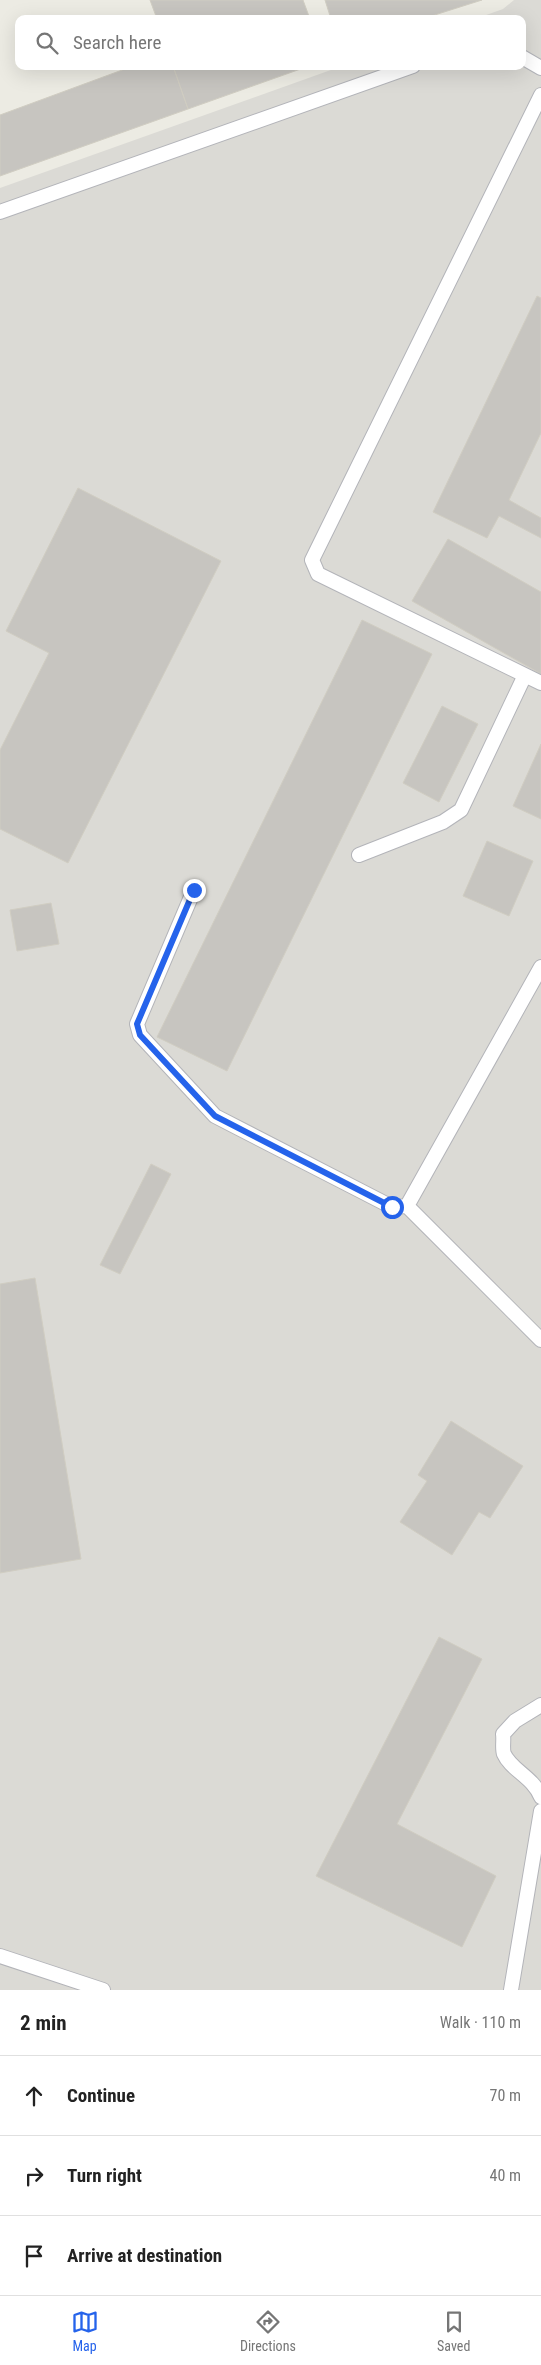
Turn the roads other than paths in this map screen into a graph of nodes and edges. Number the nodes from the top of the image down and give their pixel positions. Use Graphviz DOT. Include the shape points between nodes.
graph roads {
  1 [pos="526,59"];
  2 [pos="541,68"];
  3 [pos="402,70"];
  4 [pos="541,95"];
  5 [pos="0,212"];
  6 [pos="525,675"];
  7 [pos="541,683"];
  8 [pos="359,854"];
  9 [pos="194,890"];
  10 [pos="541,967"];
  11 [pos="407,1206"];
  12 [pos="541,1340"];
  13 [pos="541,1705"];
  14 [pos="541,1797"];
  15 [pos="541,1811"];
  16 [pos="0,1956"];
  17 [pos="103,1990"];
  18 [pos="511,1990"];
  1 -- 2 [label="lane"];
  3 -- 5 [label="lane"];
  4 -- 6 [label="lane" via="312,560 318,574"];
  6 -- 7 [label="lane"];
  6 -- 8 [label="lane" via="461,810 443,822"];
  9 -- 11 [label="lane" via="137,1024 140,1035 215,1116 392,1207"];
  10 -- 11 [label="lane"];
  11 -- 12 [label="lane"];
  13 -- 14 [label="lane" via="515,1721 504,1734 504,1754 532,1781"];
  15 -- 18 [label="lane"];
  16 -- 17 [label="lane"];
}
